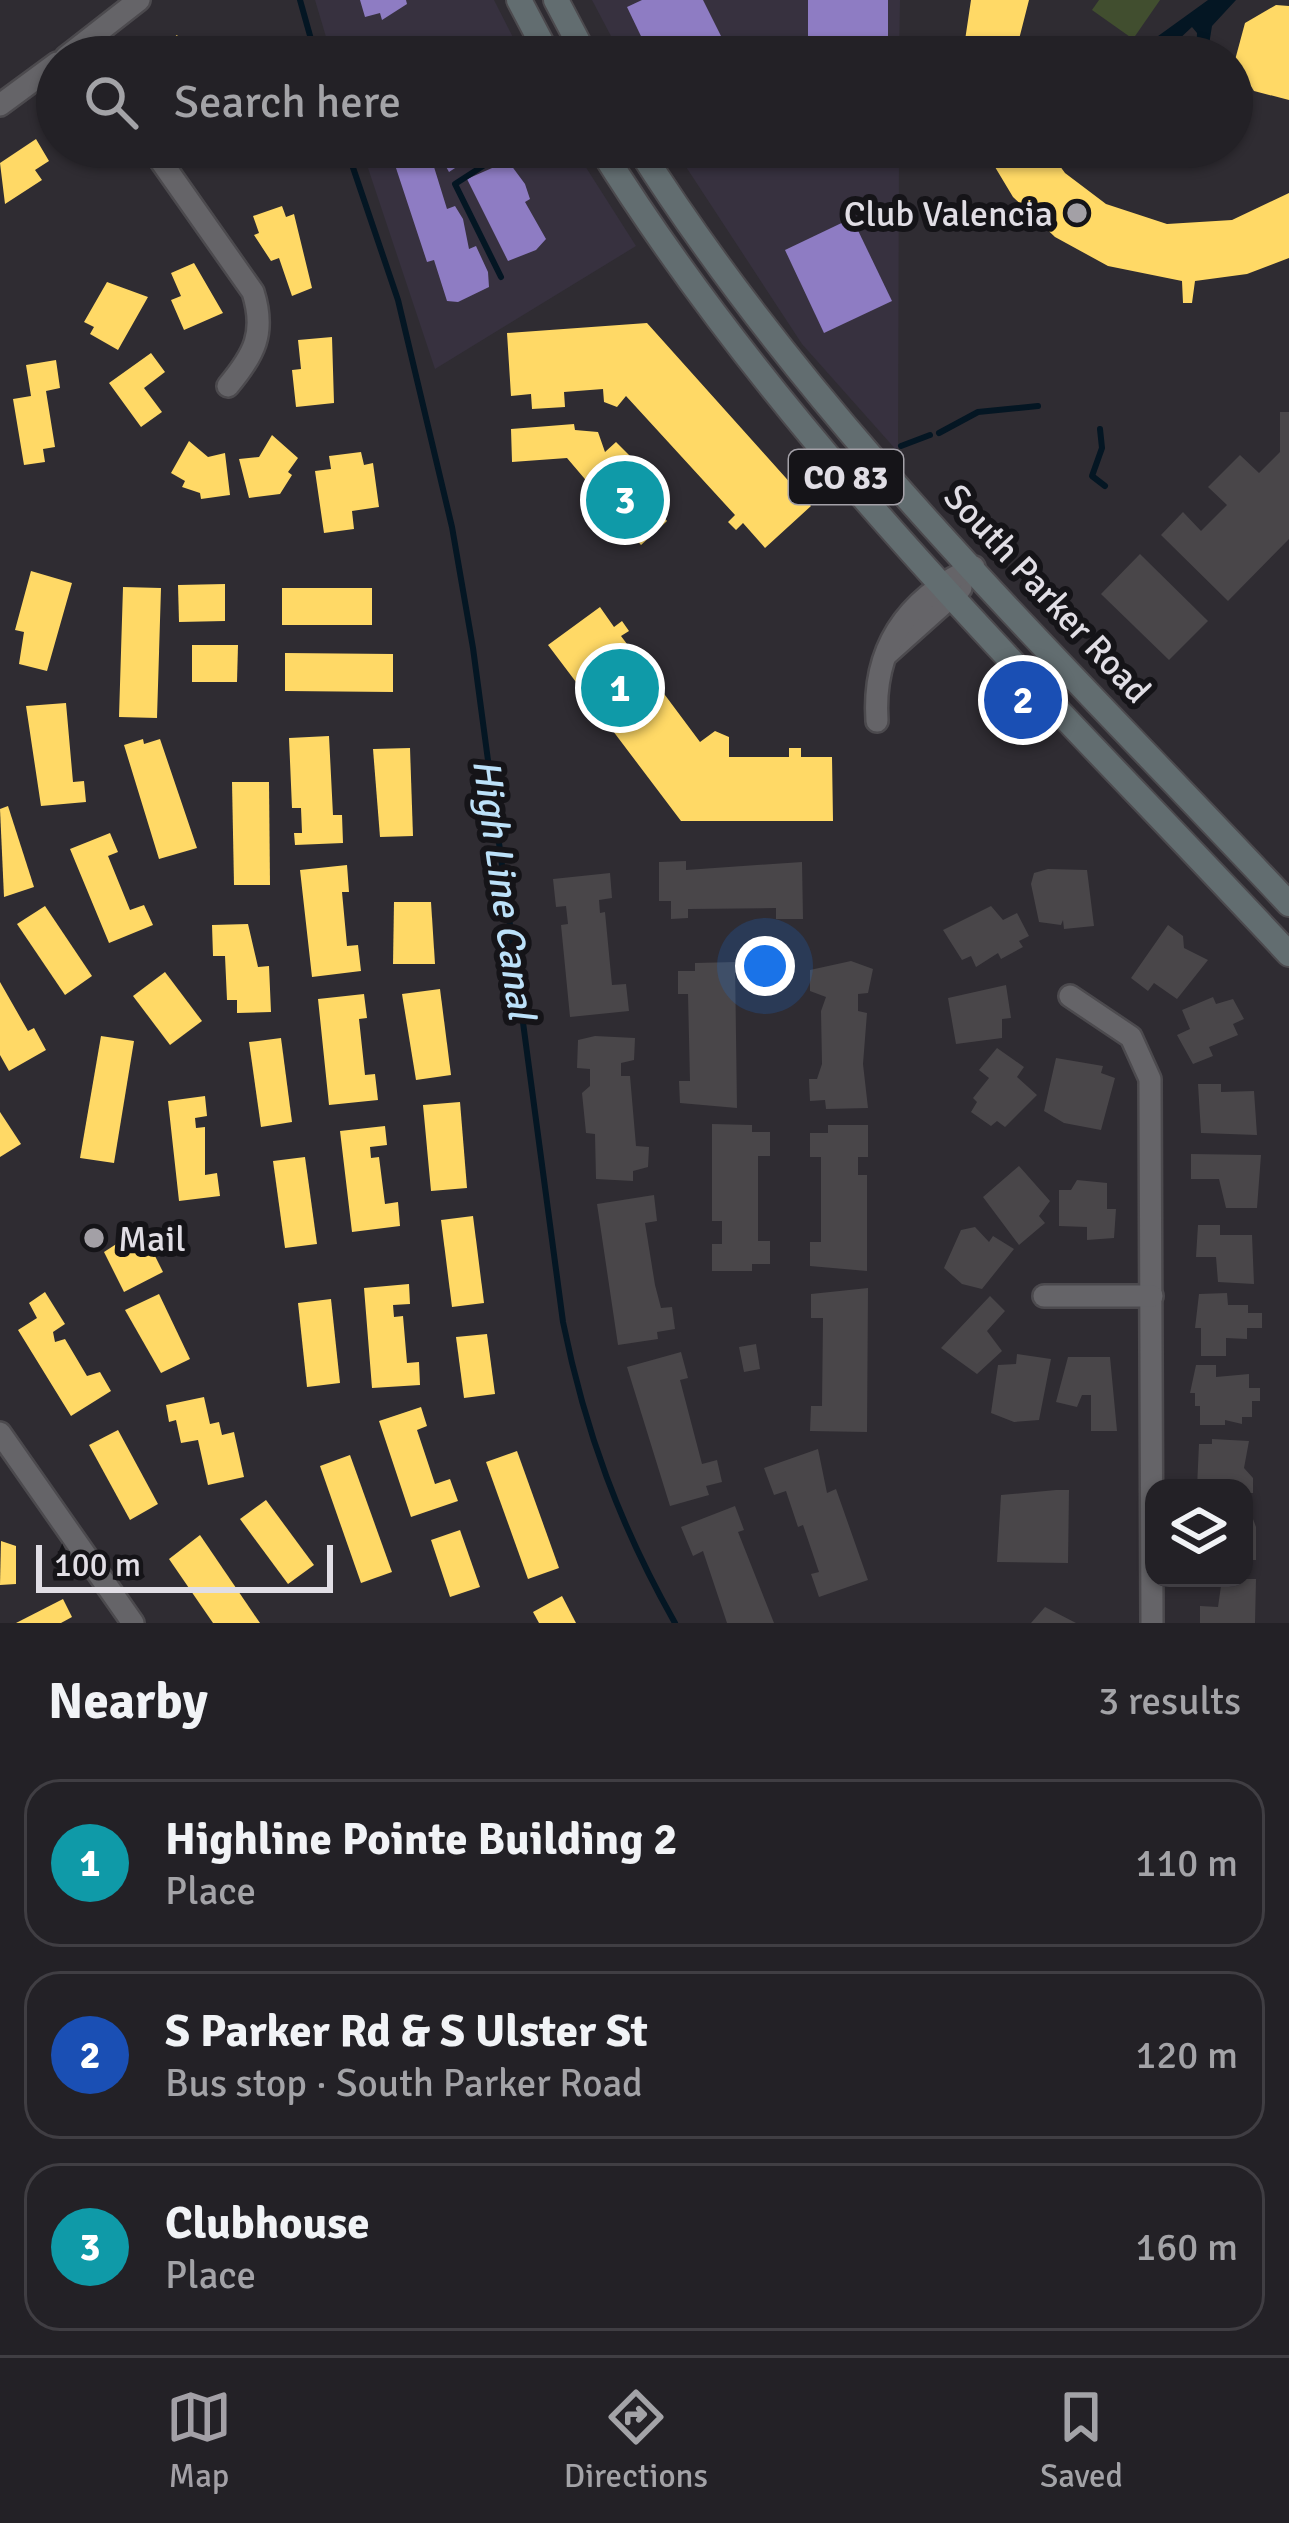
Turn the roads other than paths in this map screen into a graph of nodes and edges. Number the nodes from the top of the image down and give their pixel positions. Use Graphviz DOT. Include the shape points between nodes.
graph roads {
  1 [pos="139,0"];
  2 [pos="519,0"];
  3 [pos="556,0"];
  4 [pos="96,36"];
  5 [pos="538,36"];
  6 [pos="575,36"];
  7 [pos="36,78"];
  8 [pos="0,105"];
  9 [pos="167,168"];
  10 [pos="614,168"];
  11 [pos="653,168"];
  12 [pos="229,386"];
  13 [pos="974,567"];
  14 [pos="949,589"];
  15 [pos="877,721"];
  16 [pos="1289,904"];
  17 [pos="1289,954"];
  18 [pos="1070,997"];
  19 [pos="1044,1296"];
  20 [pos="1152,1296"];
  21 [pos="0,1433"];
  22 [pos="133,1623"];
  23 [pos="1151,1623"];
  1 -- 4 [label="street"];
  2 -- 5 [label="main road"];
  3 -- 6 [label="main road"];
  7 -- 8 [label="street"];
  9 -- 12 [label="street" via="233,257 258,307 257,346"];
  10 -- 14 [label="main road, South Parker Road / CO 83" via="739,350"];
  11 -- 13 [label="main road, South Parker Road / CO 83" via="784,353"];
  13 -- 14 [label="street"];
  13 -- 16 [label="main road, South Parker Road / CO 83"];
  14 -- 15 [label="street" via="894,629 876,681"];
  14 -- 17 [label="main road, South Parker Road / CO 83"];
  18 -- 20 [label="street" via="1123,1029 1147,1064"];
  19 -- 20 [label="street"];
  20 -- 23 [label="street"];
  21 -- 22 [label="street"];
}
